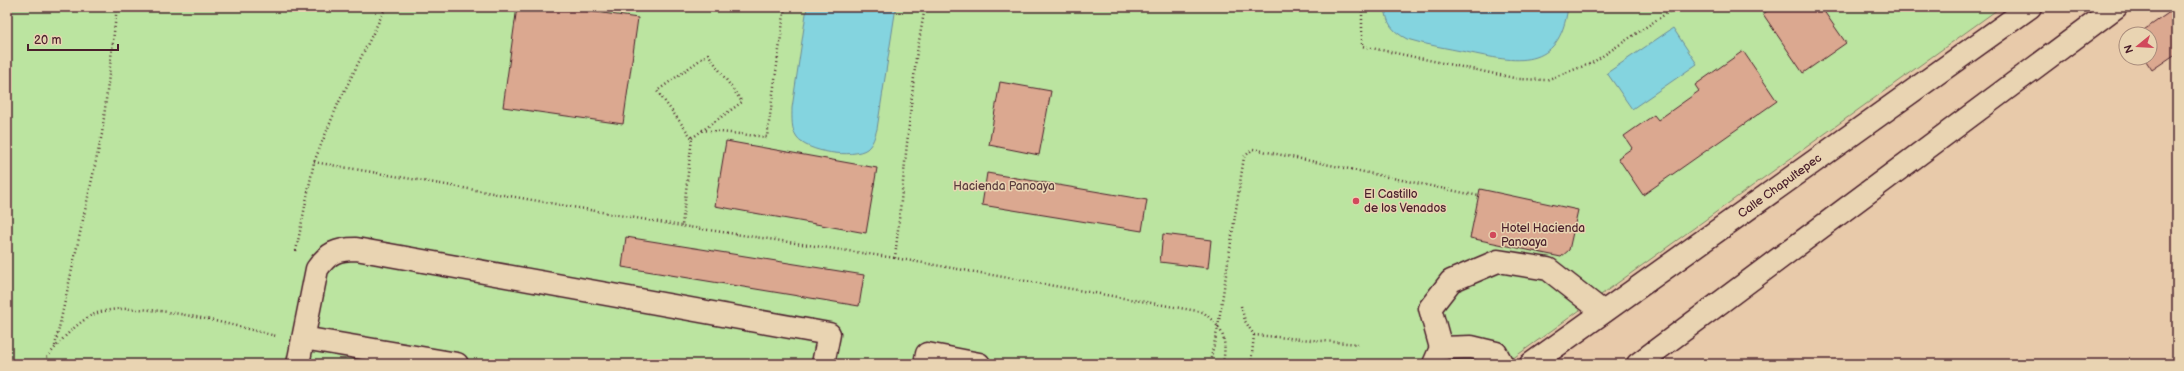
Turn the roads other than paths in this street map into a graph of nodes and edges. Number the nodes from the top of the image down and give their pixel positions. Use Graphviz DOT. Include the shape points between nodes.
graph roads {
  1 [pos="2030,7"];
  2 [pos="2116,7"];
  3 [pos="1603,312"];
  4 [pos="303,338"];
  5 [pos="1438,356"];
  6 [pos="298,364"];
  7 [pos="458,364"];
  8 [pos="823,364"];
  9 [pos="925,364"];
  10 [pos="978,364"];
  11 [pos="1502,364"];
  12 [pos="1531,364"];
  13 [pos="1638,364"];
  1 -- 3 [label="main road, Calle Chapultepec"];
  2 -- 13 [label="main road"];
  3 -- 5 [label="main road" via="1548,269 1498,261 1452,281 1430,308"];
  3 -- 12 [label="main road, Calle Chapultepec"];
  4 -- 6 [label="main road"];
  4 -- 7 [label="main road"];
  4 -- 8 [label="main road" via="317,269 334,251 356,248 829,334"];
  5 -- 11 [label="main road" via="1471,347 1496,353"];
  9 -- 10 [label="main road" via="928,354"];
}
